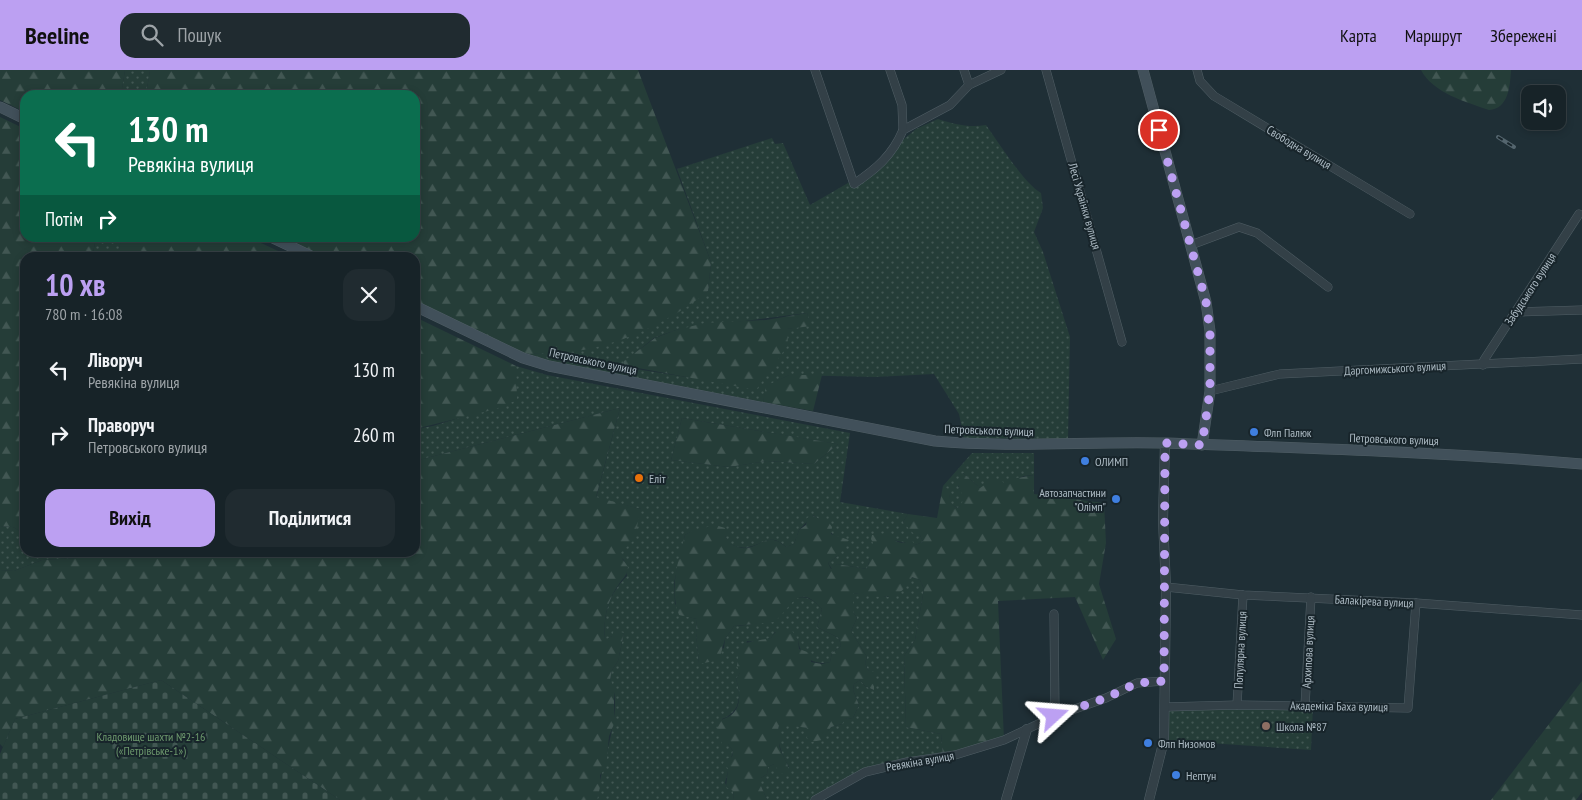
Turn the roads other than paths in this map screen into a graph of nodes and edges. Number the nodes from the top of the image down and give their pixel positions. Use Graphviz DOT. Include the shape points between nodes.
graph roads {
  1 [pos="816,70"];
  2 [pos="890,70"];
  3 [pos="964,70"];
  4 [pos="1001,70"];
  5 [pos="1046,70"];
  6 [pos="1143,70"];
  7 [pos="1197,70"];
  8 [pos="969,85"];
  9 [pos="0,107"];
  10 [pos="20,117"];
  11 [pos="902,130"];
  12 [pos="1410,214"];
  13 [pos="1579,214"];
  14 [pos="282,242"];
  15 [pos="1191,245"];
  16 [pos="303,252"];
  17 [pos="1328,287"];
  18 [pos="420,308"];
  19 [pos="1582,310"];
  20 [pos="1515,312"];
  21 [pos="1122,342"];
  22 [pos="1582,359"];
  23 [pos="1483,365"];
  24 [pos="1210,391"];
  25 [pos="1165,443"];
  26 [pos="1202,445"];
  27 [pos="1582,464"];
  28 [pos="1166,588"];
  29 [pos="1243,595"];
  30 [pos="1311,597"];
  31 [pos="1416,603"];
  32 [pos="1054,614"];
  33 [pos="1582,615"];
  34 [pos="1164,681"];
  35 [pos="1237,705"];
  36 [pos="1305,706"];
  37 [pos="1165,707"];
  38 [pos="1054,716"];
  39 [pos="1027,729"];
  40 [pos="815,800"];
  41 [pos="1006,800"];
  42 [pos="1149,800"];
  1 -- 11 [label="street" via="854,184 880,166 896,147"];
  2 -- 11 [label="street" via="902,105"];
  3 -- 8 [label="street"];
  4 -- 8 [label="street"];
  5 -- 21 [label="street, Лесі Українки вулиця"];
  6 -- 15 [label="main road"];
  7 -- 12 [label="street, Свободна вулиця" via="1200,81 1214,96"];
  8 -- 11 [label="street" via="950,106"];
  9 -- 10 [label="main road"];
  13 -- 20 [label="street, Забудського вулиця"];
  14 -- 16 [label="main road"];
  15 -- 17 [label="street" via="1239,227 1257,232"];
  15 -- 24 [label="main road" via="1210,331"];
  18 -- 25 [label="main road, Петровського вулиця" via="523,358 549,366 913,438 981,444"];
  19 -- 20 [label="street"];
  20 -- 23 [label="street, Забудського вулиця"];
  22 -- 23 [label="street, Даргомижського вулиця"];
  23 -- 24 [label="street, Даргомижського вулиця" via="1280,374"];
  24 -- 26 [label="main road"];
  25 -- 26 [label="main road, Петровського вулиця"];
  25 -- 28 [label="street" via="1163,520"];
  26 -- 27 [label="main road, Петровського вулиця" via="1481,455"];
  28 -- 29 [label="street, Балакірева вулиця"];
  28 -- 34 [label="street"];
  29 -- 30 [label="street, Балакірева вулиця"];
  29 -- 35 [label="street, Популярна вулиця"];
  30 -- 31 [label="street, Балакірева вулиця"];
  30 -- 36 [label="street, Архипова вулиця"];
  31 -- 33 [label="street, Балакірева вулиця"];
  31 -- 36 [label="street, Академіка Баха вулиця" via="1408,708"];
  32 -- 38 [label="street"];
  34 -- 37 [label="street"];
  34 -- 38 [label="street, Ревякіна вулиця" via="1137,683"];
  35 -- 36 [label="street, Академіка Баха вулиця"];
  35 -- 37 [label="street, Академіка Баха вулиця"];
  37 -- 42 [label="street" via="1164,740"];
  38 -- 39 [label="street, Ревякіна вулиця"];
  39 -- 40 [label="street, Ревякіна вулиця" via="1004,740 955,755 865,772"];
  39 -- 41 [label="street"];
}
